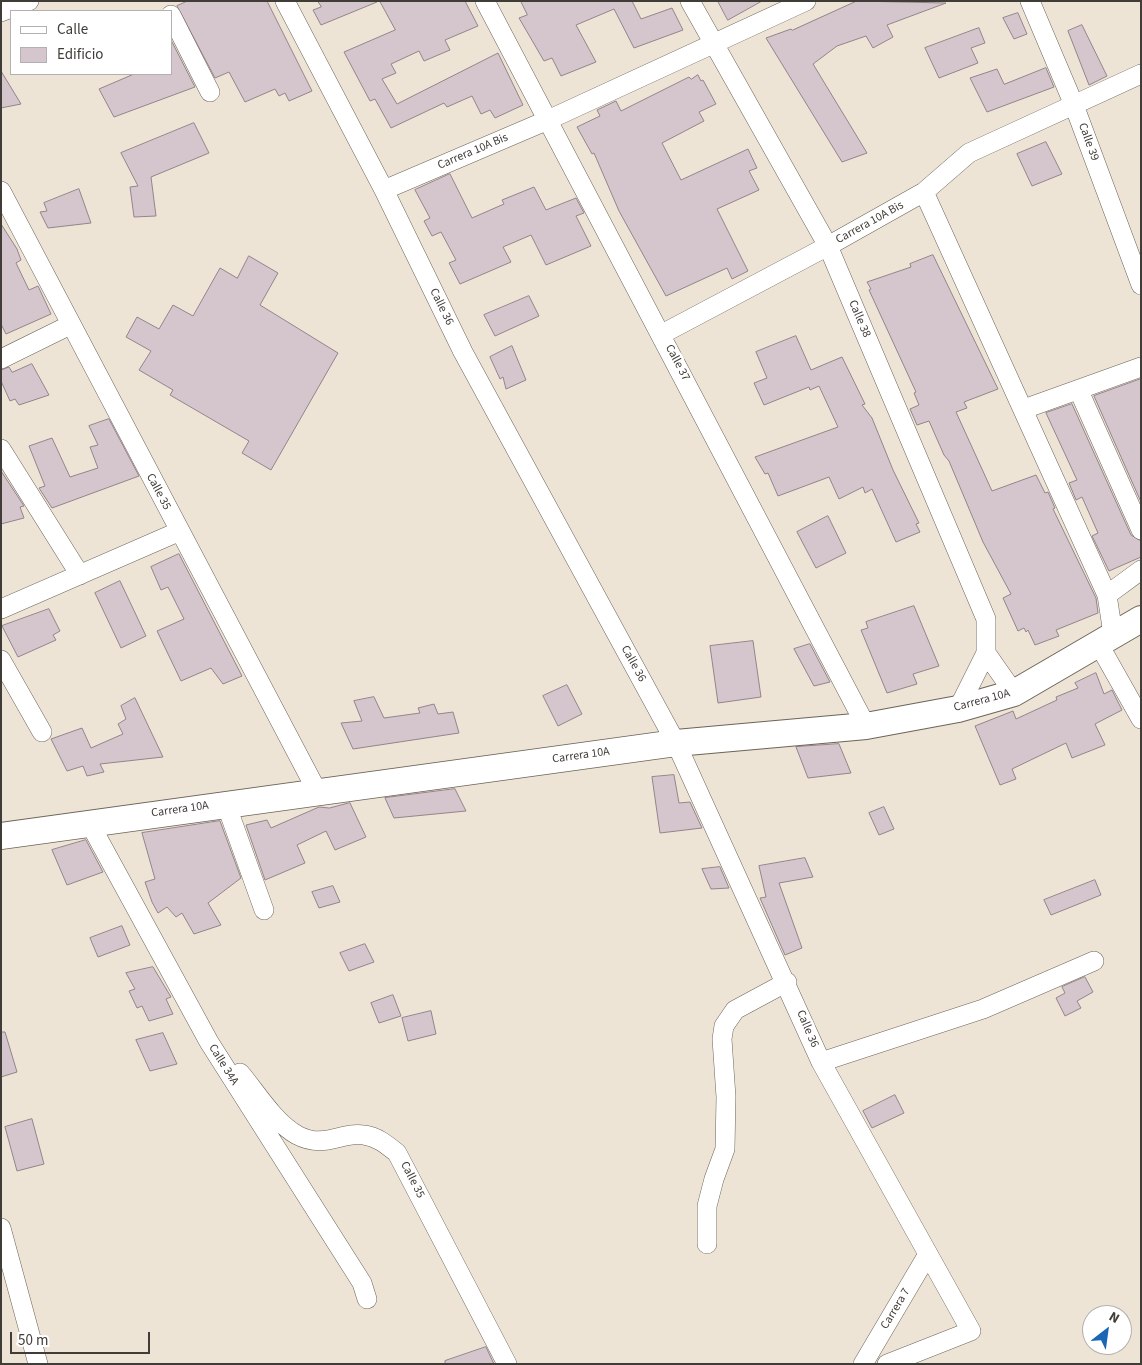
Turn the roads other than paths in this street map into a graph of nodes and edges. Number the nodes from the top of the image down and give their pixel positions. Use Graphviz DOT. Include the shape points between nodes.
graph roads {
  1 [pos="29,1"];
  2 [pos="285,1"];
  3 [pos="485,1"];
  4 [pos="690,1"];
  5 [pos="806,1"];
  6 [pos="1030,1"];
  7 [pos="1,12"];
  8 [pos="172,17"];
  9 [pos="713,44"];
  10 [pos="1141,74"];
  11 [pos="210,92"];
  12 [pos="1074,105"];
  13 [pos="548,120"];
  14 [pos="384,190"];
  15 [pos="1,191"];
  16 [pos="924,192"];
  17 [pos="828,246"];
  18 [pos="1141,285"];
  19 [pos="70,325"];
  20 [pos="662,334"];
  21 [pos="1,359"];
  22 [pos="1141,367"];
  23 [pos="1079,391"];
  24 [pos="1024,409"];
  25 [pos="1,449"];
  26 [pos="1141,530"];
  27 [pos="180,532"];
  28 [pos="1141,570"];
  29 [pos="80,575"];
  30 [pos="1107,595"];
  31 [pos="1,609"];
  32 [pos="1141,619"];
  33 [pos="1106,638"];
  34 [pos="986,653"];
  35 [pos="1,660"];
  36 [pos="1014,693"];
  37 [pos="958,709"];
  38 [pos="1141,719"];
  39 [pos="866,726"];
  40 [pos="42,732"];
  41 [pos="676,743"];
  42 [pos="317,791"];
  43 [pos="226,804"];
  44 [pos="90,824"];
  45 [pos="1,836"];
  46 [pos="264,910"];
  47 [pos="1094,961"];
  48 [pos="787,982"];
  49 [pos="209,1042"];
  50 [pos="822,1062"];
  51 [pos="1,1228"];
  52 [pos="708,1244"];
  53 [pos="928,1254"];
  54 [pos="367,1299"];
  55 [pos="38,1364"];
  56 [pos="507,1364"];
  57 [pos="863,1364"];
  58 [pos="888,1364"];
  1 -- 7 [label="street"];
  2 -- 14 [label="street, Calle 36"];
  3 -- 13 [label="street, Calle 37"];
  4 -- 9 [label="street, Calle 38"];
  5 -- 9 [label="street, Carrera 10A Bis"];
  6 -- 12 [label="street, Calle 39"];
  8 -- 11 [label="street"];
  9 -- 13 [label="street, Carrera 10A Bis"];
  9 -- 17 [label="street, Calle 38"];
  10 -- 12 [label="street, Carrera 10A Bis"];
  12 -- 16 [label="street, Carrera 10A Bis" via="969,153"];
  12 -- 18 [label="street, Calle 39"];
  13 -- 14 [label="street, Carrera 10A Bis"];
  13 -- 20 [label="street, Calle 37"];
  14 -- 41 [label="street, Calle 36" via="463,352"];
  15 -- 19 [label="street, Calle 35"];
  16 -- 17 [label="street, Carrera 10A Bis"];
  16 -- 24 [label="street"];
  17 -- 20 [label="street, Carrera 10A Bis"];
  17 -- 34 [label="street, Calle 38" via="986,619"];
  19 -- 21 [label="street"];
  19 -- 27 [label="street, Calle 35"];
  20 -- 39 [label="street, Calle 37"];
  22 -- 23 [label="street"];
  23 -- 24 [label="street"];
  23 -- 26 [label="street"];
  24 -- 30 [label="street"];
  25 -- 29 [label="street"];
  27 -- 29 [label="street"];
  27 -- 42 [label="street, Calle 35"];
  28 -- 30 [label="street"];
  29 -- 31 [label="street"];
  30 -- 33 [label="street"];
  32 -- 33 [label="street, Carrera 10A"];
  33 -- 36 [label="street, Carrera 10A"];
  33 -- 38 [label="street"];
  34 -- 36 [label="street"];
  34 -- 37 [label="street"];
  35 -- 40 [label="street"];
  36 -- 37 [label="street, Carrera 10A"];
  37 -- 39 [label="street, Carrera 10A"];
  39 -- 41 [label="street, Carrera 10A"];
  41 -- 42 [label="street, Carrera 10A"];
  41 -- 48 [label="street, Calle 36"];
  42 -- 43 [label="street, Carrera 10A"];
  43 -- 44 [label="street, Carrera 10A"];
  43 -- 46 [label="street"];
  44 -- 45 [label="street, Carrera 10A"];
  44 -- 49 [label="street, Calle 34A"];
  47 -- 50 [label="street" via="983,1009"];
  48 -- 50 [label="street, Calle 36"];
  48 -- 52 [label="street" via="735,1010 724,1026 725,1149 707,1206"];
  49 -- 54 [label="street, Calle 34A" via="362,1283"];
  49 -- 56 [label="street, Calle 35" via="236,1068 281,1123 297,1135 326,1141 362,1134 380,1140 397,1153"];
  50 -- 53 [label="street, Calle 36"];
  51 -- 55 [label="street"];
  53 -- 57 [label="street, Carrera 7"];
  53 -- 58 [label="street, Calle 36" via="972,1331"];
}
